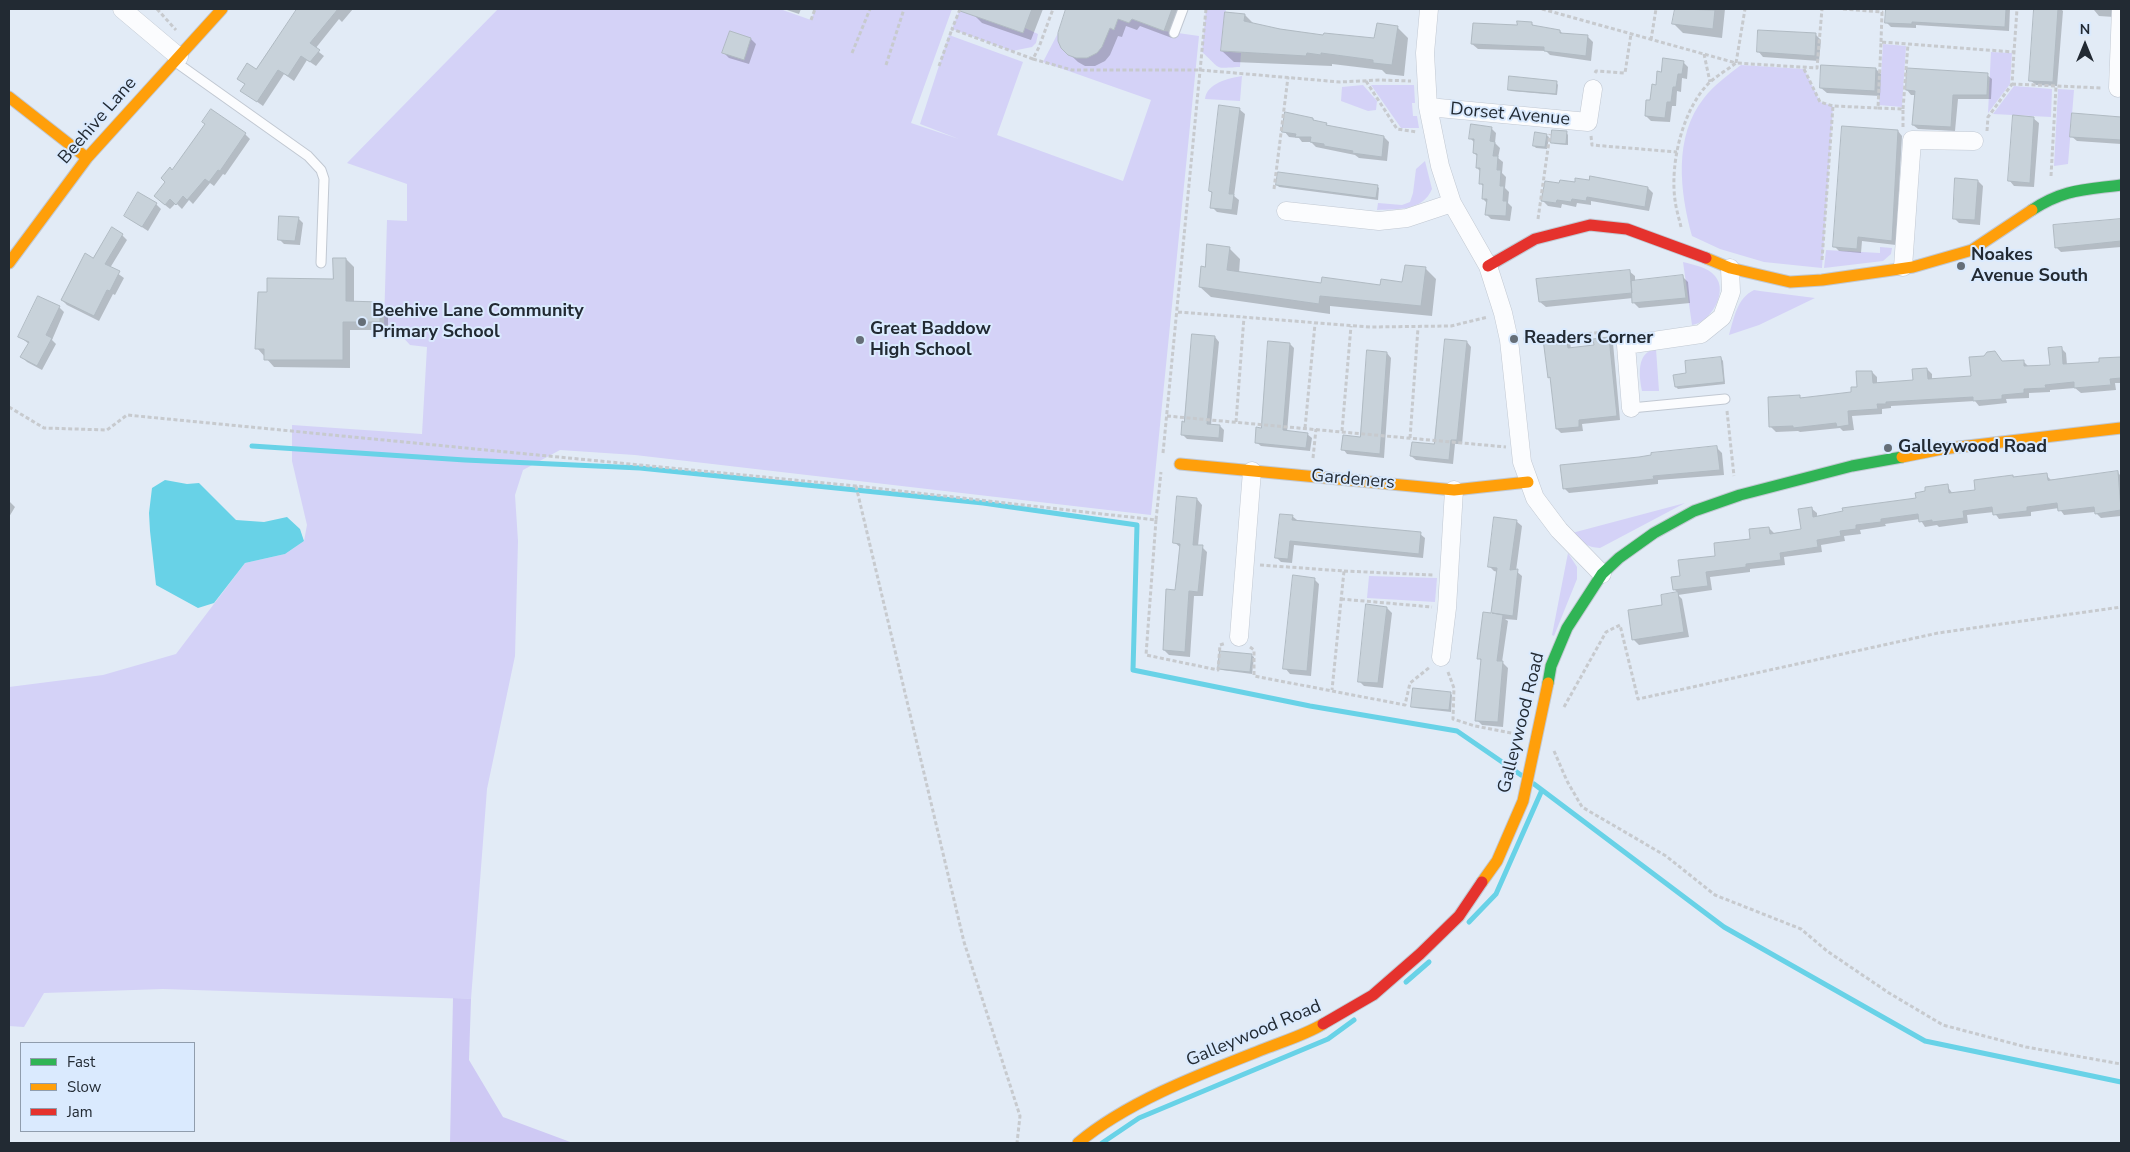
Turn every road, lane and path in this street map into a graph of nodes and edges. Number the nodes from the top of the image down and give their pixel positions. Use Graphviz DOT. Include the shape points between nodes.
graph roads {
  1 [pos="122,9"];
  2 [pos="158,9"];
  3 [pos="222,9"];
  4 [pos="815,9"];
  5 [pos="870,9"];
  6 [pos="904,9"];
  7 [pos="960,9"];
  8 [pos="1052,9"];
  9 [pos="1183,9"];
  10 [pos="1206,9"];
  11 [pos="1429,9"];
  12 [pos="1542,9"];
  13 [pos="1656,9"];
  14 [pos="1745,9"];
  15 [pos="1822,9"];
  16 [pos="1843,9"];
  17 [pos="2017,9"];
  18 [pos="2120,9"];
  19 [pos="811,20"];
  20 [pos="952,29"];
  21 [pos="1174,33"];
  22 [pos="1630,34"];
  23 [pos="1651,40"];
  24 [pos="1881,42"];
  25 [pos="1908,44"];
  26 [pos="2014,52"];
  27 [pos="852,53"];
  28 [pos="181,54"];
  29 [pos="1704,54"];
  30 [pos="1033,58"];
  31 [pos="1736,63"];
  32 [pos="886,65"];
  33 [pos="939,66"];
  34 [pos="1804,69"];
  35 [pos="1200,70"];
  36 [pos="1288,78"];
  37 [pos="1366,81"];
  38 [pos="1426,81"];
  39 [pos="1710,82"];
  40 [pos="2012,84"];
  41 [pos="2056,87"];
  42 [pos="2118,88"];
  43 [pos="1593,89"];
  44 [pos="9,97"];
  45 [pos="1833,106"];
  46 [pos="1428,107"];
  47 [pos="1878,108"];
  48 [pos="1903,109"];
  49 [pos="1552,119"];
  50 [pos="1588,122"];
  51 [pos="1422,132"];
  52 [pos="1912,140"];
  53 [pos="1974,141"];
  54 [pos="1677,152"];
  55 [pos="87,158"];
  56 [pos="2121,185"];
  57 [pos="1274,189"];
  58 [pos="2050,198"];
  59 [pos="1452,203"];
  60 [pos="1286,211"];
  61 [pos="1535,239"];
  62 [pos="1686,250"];
  63 [pos="321,262"];
  64 [pos="9,263"];
  65 [pos="1488,266"];
  66 [pos="1904,267"];
  67 [pos="1730,268"];
  68 [pos="1822,280"];
  69 [pos="1178,312"];
  70 [pos="1503,313"];
  71 [pos="1244,317"];
  72 [pos="1315,324"];
  73 [pos="1352,326"];
  74 [pos="1418,328"];
  75 [pos="1518,340"];
  76 [pos="1626,345"];
  77 [pos="1726,399"];
  78 [pos="9,407"];
  79 [pos="1631,408"];
  80 [pos="1167,416"];
  81 [pos="1236,422"];
  82 [pos="1305,428"];
  83 [pos="2121,428"];
  84 [pos="1316,429"];
  85 [pos="1342,431"];
  86 [pos="1410,438"];
  87 [pos="1521,449"];
  88 [pos="1162,462"];
  89 [pos="1180,464"];
  90 [pos="1252,471"];
  91 [pos="1161,472"];
  92 [pos="1312,476"];
  93 [pos="1528,482"];
  94 [pos="856,486"];
  95 [pos="1454,490"];
  96 [pos="1740,495"];
  97 [pos="1156,520"];
  98 [pos="1244,564"];
  99 [pos="1344,571"];
  100 [pos="1602,574"];
  101 [pos="1449,576"];
  102 [pos="1341,599"];
  103 [pos="2121,607"];
  104 [pos="1447,608"];
  105 [pos="1239,637"];
  106 [pos="1442,657"];
  107 [pos="1218,670"];
  108 [pos="1254,676"];
  109 [pos="1332,690"];
  110 [pos="1562,712"];
  111 [pos="1535,737"];
  112 [pos="1553,748"];
  113 [pos="2121,1064"];
  114 [pos="1017,1143"];
  115 [pos="1078,1143"];
  1 -- 28 [label="street"];
  2 -- 28 [label="path"];
  3 -- 28 [label="street, Beehive Lane"];
  4 -- 19 [label="path"];
  5 -- 27 [label="path"];
  6 -- 32 [label="path"];
  7 -- 20 [label="path"];
  8 -- 30 [label="path"];
  9 -- 21 [label="lane"];
  10 -- 35 [label="path"];
  11 -- 38 [label="street, Dorset Avenue"];
  12 -- 22 [label="path"];
  13 -- 23 [label="path"];
  14 -- 31 [label="path"];
  15 -- 34 [label="path" via="1816,68"];
  16 -- 24 [label="path" via="1882,12"];
  17 -- 26 [label="path"];
  18 -- 42 [label="street"];
  20 -- 30 [label="path"];
  20 -- 33 [label="path"];
  22 -- 23 [label="path"];
  22 -- 43 [label="path" via="1625,73 1596,71"];
  23 -- 29 [label="path"];
  24 -- 25 [label="path"];
  24 -- 47 [label="path"];
  25 -- 26 [label="path"];
  25 -- 48 [label="path"];
  26 -- 40 [label="path"];
  28 -- 55 [label="street, Beehive Lane"];
  28 -- 63 [label="lane" via="317,165 324,179"];
  29 -- 31 [label="path"];
  29 -- 39 [label="path"];
  30 -- 35 [label="path" via="1072,70"];
  31 -- 34 [label="path"];
  31 -- 39 [label="path"];
  34 -- 45 [label="path" via="1820,102"];
  35 -- 36 [label="path"];
  35 -- 69 [label="path"];
  36 -- 37 [label="path"];
  36 -- 57 [label="path"];
  37 -- 38 [label="path"];
  37 -- 51 [label="path" via="1397,129"];
  38 -- 46 [label="street, Dorset Avenue"];
  39 -- 54 [label="path" via="1684,124"];
  40 -- 41 [label="path"];
  40 -- 53 [label="path" via="1988,117 1987,141"];
  41 -- 42 [label="path"];
  41 -- 58 [label="path"];
  43 -- 50 [label="street, Dorset Avenue"];
  44 -- 55 [label="street"];
  45 -- 47 [label="path"];
  45 -- 68 [label="path"];
  46 -- 49 [label="street, Dorset Avenue"];
  46 -- 59 [label="street, Dorset Avenue" via="1440,166"];
  47 -- 48 [label="path"];
  48 -- 52 [label="path" via="1902,139"];
  49 -- 50 [label="street, Dorset Avenue"];
  49 -- 61 [label="path"];
  50 -- 54 [label="path" via="1592,145"];
  52 -- 53 [label="street"];
  52 -- 66 [label="street"];
  54 -- 62 [label="path" via="1675,200"];
  55 -- 64 [label="street, Beehive Lane"];
  56 -- 58 [label="street" via="2066,192"];
  58 -- 66 [label="street" via="1972,250"];
  59 -- 60 [label="street" via="1407,218 1380,221"];
  59 -- 65 [label="street, Dorset Avenue"];
  61 -- 62 [label="street" via="1590,225 1627,229"];
  61 -- 65 [label="street"];
  62 -- 67 [label="street"];
  65 -- 70 [label="street, Dorset Avenue"];
  66 -- 68 [label="street"];
  67 -- 68 [label="street" via="1790,282"];
  67 -- 76 [label="street" via="1732,292 1722,317 1701,334"];
  69 -- 71 [label="path"];
  69 -- 80 [label="path"];
  70 -- 74 [label="path" via="1451,326"];
  70 -- 87 [label="street, Dorset Avenue"];
  71 -- 72 [label="path"];
  71 -- 81 [label="path"];
  72 -- 73 [label="path"];
  72 -- 82 [label="path"];
  73 -- 74 [label="path"];
  73 -- 85 [label="path"];
  74 -- 86 [label="path"];
  75 -- 76 [label="path" via="1607,332"];
  76 -- 79 [label="street"];
  77 -- 79 [label="lane"];
  77 -- 96 [label="path" via="1735,486"];
  78 -- 94 [label="path" via="44,428 107,430 127,415"];
  80 -- 81 [label="path"];
  80 -- 88 [label="path"];
  81 -- 82 [label="path"];
  82 -- 84 [label="path"];
  83 -- 96 [label="street, Galleywood Road" via="1942,449 1852,466"];
  84 -- 85 [label="path"];
  84 -- 92 [label="path"];
  85 -- 86 [label="path"];
  86 -- 87 [label="path"];
  87 -- 93 [label="street, Dorset Avenue"];
  89 -- 90 [label="street, Gardeners"];
  90 -- 92 [label="street, Gardeners"];
  90 -- 98 [label="street"];
  91 -- 97 [label="path"];
  92 -- 95 [label="street, Gardeners"];
  93 -- 95 [label="street, Gardeners"];
  93 -- 100 [label="street, Dorset Avenue" via="1535,498 1559,530"];
  94 -- 97 [label="path"];
  94 -- 114 [label="path" via="964,942 1020,1116"];
  95 -- 101 [label="street"];
  96 -- 100 [label="street, Galleywood Road" via="1694,510 1654,532"];
  97 -- 107 [label="path" via="1146,655"];
  98 -- 99 [label="path"];
  98 -- 105 [label="street"];
  99 -- 101 [label="path"];
  99 -- 102 [label="path"];
  100 -- 111 [label="street, Galleywood Road" via="1567,628 1551,666"];
  101 -- 104 [label="street"];
  102 -- 104 [label="path"];
  102 -- 109 [label="path"];
  103 -- 110 [label="path" via="1938,633 1638,699 1620,625 1606,632"];
  104 -- 106 [label="street"];
  106 -- 109 [label="path" via="1410,683 1405,705"];
  106 -- 111 [label="path" via="1454,688 1453,719"];
  108 -- 109 [label="path"];
  111 -- 115 [label="street, Galleywood Road" via="1523,801 1497,861 1459,916 1420,954 1373,995 1314,1030 1141,1101"];
  112 -- 113 [label="path" via="1582,807 1666,856 1715,895 1801,929 1889,993 1943,1025 2026,1048"];
}
